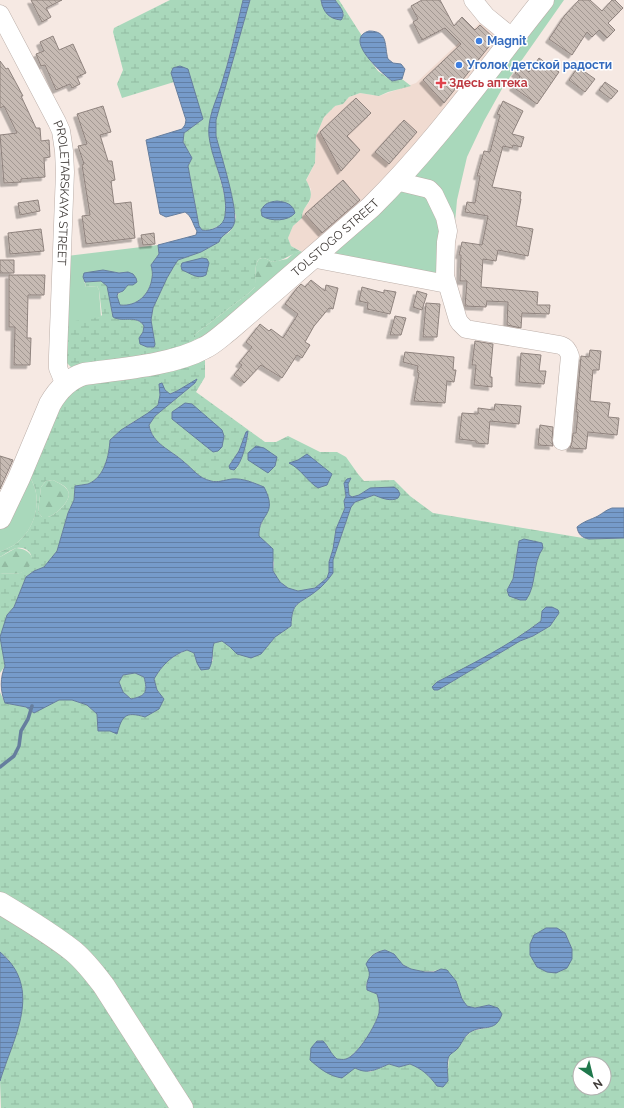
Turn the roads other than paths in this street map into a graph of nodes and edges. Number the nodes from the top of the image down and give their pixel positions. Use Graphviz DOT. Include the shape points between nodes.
graph roads {
  1 [pos="472,0"];
  2 [pos="543,0"];
  3 [pos="0,14"];
  4 [pos="513,38"];
  5 [pos="396,181"];
  6 [pos="311,258"];
  7 [pos="447,284"];
  8 [pos="65,385"];
  9 [pos="562,440"];
  10 [pos="0,518"];
  11 [pos="0,902"];
  12 [pos="182,1108"];
  1 -- 4 [label="street" via="486,16"];
  2 -- 4 [label="main road, TOLSTOGO STREET"];
  3 -- 8 [label="street, PROLETARSKAYA STREET" via="57,122 63,142 65,172 58,368"];
  4 -- 5 [label="main road, TOLSTOGO STREET" via="438,133"];
  5 -- 6 [label="main road, TOLSTOGO STREET"];
  5 -- 7 [label="street" via="429,189 434,194 447,224 444,265"];
  6 -- 7 [label="street"];
  6 -- 8 [label="main road, TOLSTOGO STREET" via="205,348 166,362 84,374"];
  7 -- 9 [label="street" via="460,323 466,329 560,345 569,351"];
  8 -- 10 [label="main road, TOLSTOGO STREET" via="56,393 50,404"];
  11 -- 12 [label="main road" via="74,952 90,968"];
}
